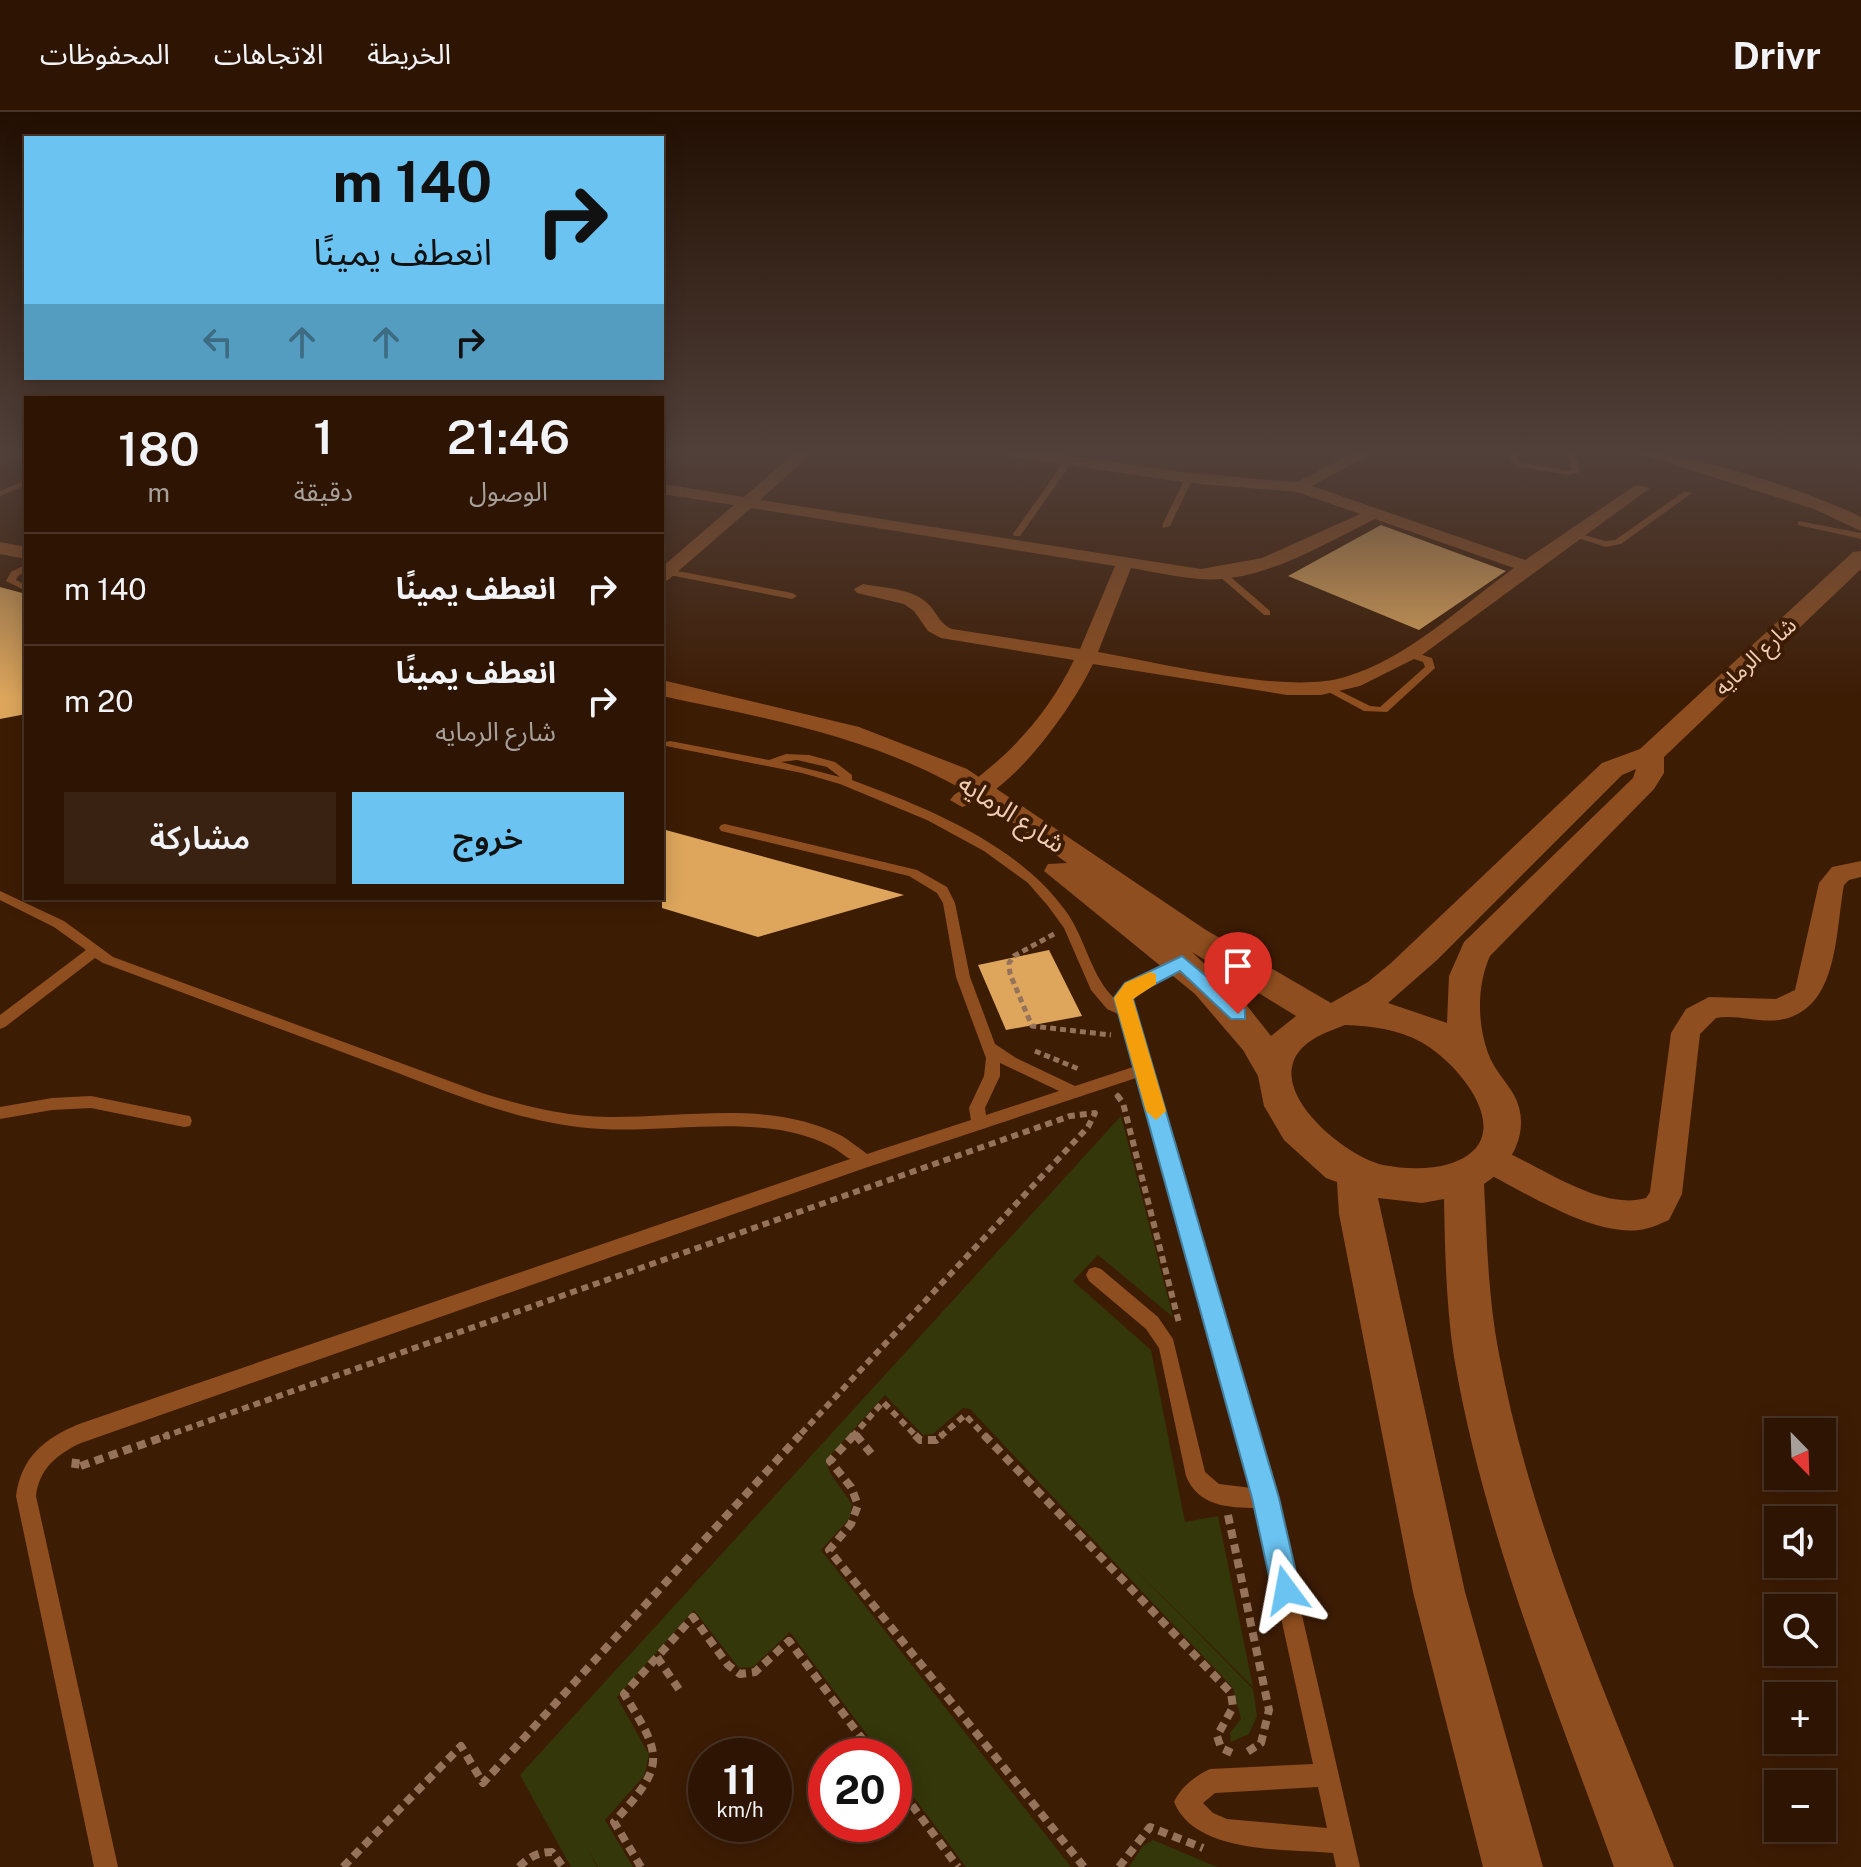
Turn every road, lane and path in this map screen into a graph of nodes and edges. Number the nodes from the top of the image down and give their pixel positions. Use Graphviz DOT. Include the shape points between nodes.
graph roads {
  1 [pos="711,534"];
  2 [pos="941,534"];
  3 [pos="1329,534"];
  4 [pos="1434,534"];
  5 [pos="1630,534"];
  6 [pos="1572,535"];
  7 [pos="1861,557"];
  8 [pos="13,558"];
  9 [pos="1124,564"];
  10 [pos="1526,566"];
  11 [pos="664,574"];
  12 [pos="1222,574"];
  13 [pos="24,587"];
  14 [pos="863,589"];
  15 [pos="792,596"];
  16 [pos="1267,613"];
  17 [pos="1409,654"];
  18 [pos="1087,655"];
  19 [pos="664,688"];
  20 [pos="1330,690"];
  21 [pos="664,705"];
  22 [pos="670,744"];
  23 [pos="1650,755"];
  24 [pos="970,794"];
  25 [pos="725,828"];
  26 [pos="1861,869"];
  27 [pos="0,895"];
  28 [pos="1069,925"];
  29 [pos="93,952"];
  30 [pos="1182,963"];
  31 [pos="1124,1011"];
  32 [pos="1335,1014"];
  33 [pos="0,1023"];
  34 [pos="1134,1038"];
  35 [pos="1022,1048"];
  36 [pos="992,1049"];
  37 [pos="1471,1059"];
  38 [pos="1144,1069"];
  39 [pos="1275,1073"];
  40 [pos="1107,1081"];
  41 [pos="1072,1092"];
  42 [pos="0,1113"];
  43 [pos="184,1121"];
  44 [pos="979,1125"];
  45 [pos="865,1161"];
  46 [pos="1477,1169"];
  47 [pos="1356,1174"];
  48 [pos="1095,1275"];
  49 [pos="1181,1330"];
  50 [pos="855,1433"];
  51 [pos="79,1434"];
  52 [pos="874,1457"];
  53 [pos="1224,1496"];
  54 [pos="1265,1498"];
  55 [pos="657,1657"];
  56 [pos="680,1691"];
  57 [pos="862,1738"];
  58 [pos="1328,1775"];
  59 [pos="912,1805"];
  60 [pos="1342,1842"];
  61 [pos="1216,1853"];
  62 [pos="106,1867"];
  63 [pos="343,1867"];
  64 [pos="519,1867"];
  65 [pos="563,1867"];
  66 [pos="641,1867"];
  67 [pos="958,1867"];
  68 [pos="1084,1867"];
  69 [pos="1119,1867"];
  70 [pos="1348,1867"];
  71 [pos="1513,1867"];
  72 [pos="1644,1867"];
  1 -- 11 [label="street"];
  2 -- 9 [label="street"];
  3 -- 12 [label="street" via="1262,565"];
  4 -- 10 [label="street"];
  5 -- 6 [label="lane" via="1606,544"];
  6 -- 10 [label="street"];
  7 -- 23 [label="street, شارع الرمايه"];
  8 -- 13 [label="lane" via="10,579"];
  9 -- 12 [label="street"];
  9 -- 18 [label="street"];
  10 -- 17 [label="street"];
  11 -- 15 [label="lane"];
  12 -- 16 [label="lane"];
  14 -- 18 [label="street" via="919,605 928,624 948,634"];
  17 -- 20 [label="street"];
  17 -- 20 [label="lane" via="1432,665 1383,710 1368,709"];
  18 -- 20 [label="street" via="1287,689"];
  18 -- 24 [label="street" via="1056,712"];
  19 -- 24 [label="street, شارع الرمايه" via="860,734 921,758"];
  21 -- 24 [label="street, شارع الرمايه" via="857,752"];
  22 -- 28 [label="lane" via="846,782 962,834 1034,882"];
  23 -- 32 [label="street, شارع الرمايه" via="1612,769 1409,966 1379,991"];
  23 -- 37 [label="street, شارع الرمايه" via="1644,783 1476,950 1467,966 1462,1011"];
  24 -- 30 [label="street, شارع الرمايه"];
  24 -- 32 [label="street, شارع الرمايه" via="1274,990"];
  25 -- 36 [label="lane" via="913,873 938,886 949,903 963,977"];
  26 -- 46 [label="street" via="1841,873 1832,883 1805,997 1786,1007 1706,1008 1692,1018 1666,1194 1657,1210 1637,1217 1609,1214"];
  27 -- 29 [label="lane" via="59,924"];
  28 -- 31 [label="lane" via="1100,995"];
  28 -- 34 [label="path" via="1009,963 1032,1026"];
  29 -- 33 [label="lane"];
  29 -- 45 [label="lane" via="520,1111 598,1124 777,1125 830,1138"];
  30 -- 31 [label="lane" via="1131,988 1123,998"];
  30 -- 39 [label="street, شارع الرمايه" via="1238,1014"];
  31 -- 34 [label="lane"];
  32 -- 37 [label="street" via="1382,1014 1420,1025"];
  32 -- 39 [label="street" via="1290,1037"];
  34 -- 38 [label="lane"];
  35 -- 40 [label="path" via="1077,1070 1097,1072"];
  36 -- 41 [label="lane"];
  36 -- 44 [label="lane" via="994,1067 977,1108"];
  37 -- 46 [label="street" via="1492,1088 1501,1118 1501,1133"];
  38 -- 40 [label="lane"];
  38 -- 54 [label="lane"];
  39 -- 47 [label="street" via="1280,1100 1296,1128 1322,1154"];
  40 -- 41 [label="lane"];
  40 -- 49 [label="path" via="1123,1103"];
  41 -- 44 [label="lane"];
  42 -- 43 [label="lane" via="91,1102"];
  44 -- 45 [label="lane"];
  45 -- 51 [label="lane"];
  46 -- 47 [label="street" via="1413,1188"];
  46 -- 72 [label="street" via="1471,1318 1493,1433 1526,1543"];
  47 -- 71 [label="street" via="1359,1214 1439,1592"];
  48 -- 53 [label="lane" via="1163,1337 1196,1476 1210,1493"];
  50 -- 52 [label="path"];
  50 -- 53 [label="path" via="883,1402 920,1440 936,1440 965,1415 1231,1693 1233,1707 1216,1738 1225,1752 1240,1755 1261,1743 1269,1710"];
  50 -- 68 [label="path" via="830,1461 855,1489 859,1511 829,1550"];
  51 -- 62 [label="lane" via="40,1459 31,1471 26,1496"];
  51 -- 63 [label="path" via="75,1468 1070,1116 1095,1113 1088,1127 483,1783 461,1746"];
  53 -- 54 [label="lane"];
  54 -- 58 [label="lane"];
  55 -- 56 [label="path"];
  55 -- 57 [label="path" via="693,1617 740,1674 755,1672 789,1641"];
  55 -- 66 [label="path" via="624,1694 653,1739 655,1769 646,1788 614,1822"];
  58 -- 60 [label="lane"];
  58 -- 60 [label="lane" via="1221,1779 1201,1786 1186,1802 1205,1822 1227,1831"];
  59 -- 67 [label="path"];
  60 -- 70 [label="lane"];
  61 -- 69 [label="path" via="1150,1827"];
  64 -- 65 [label="path" via="541,1851 552,1852"];
}
